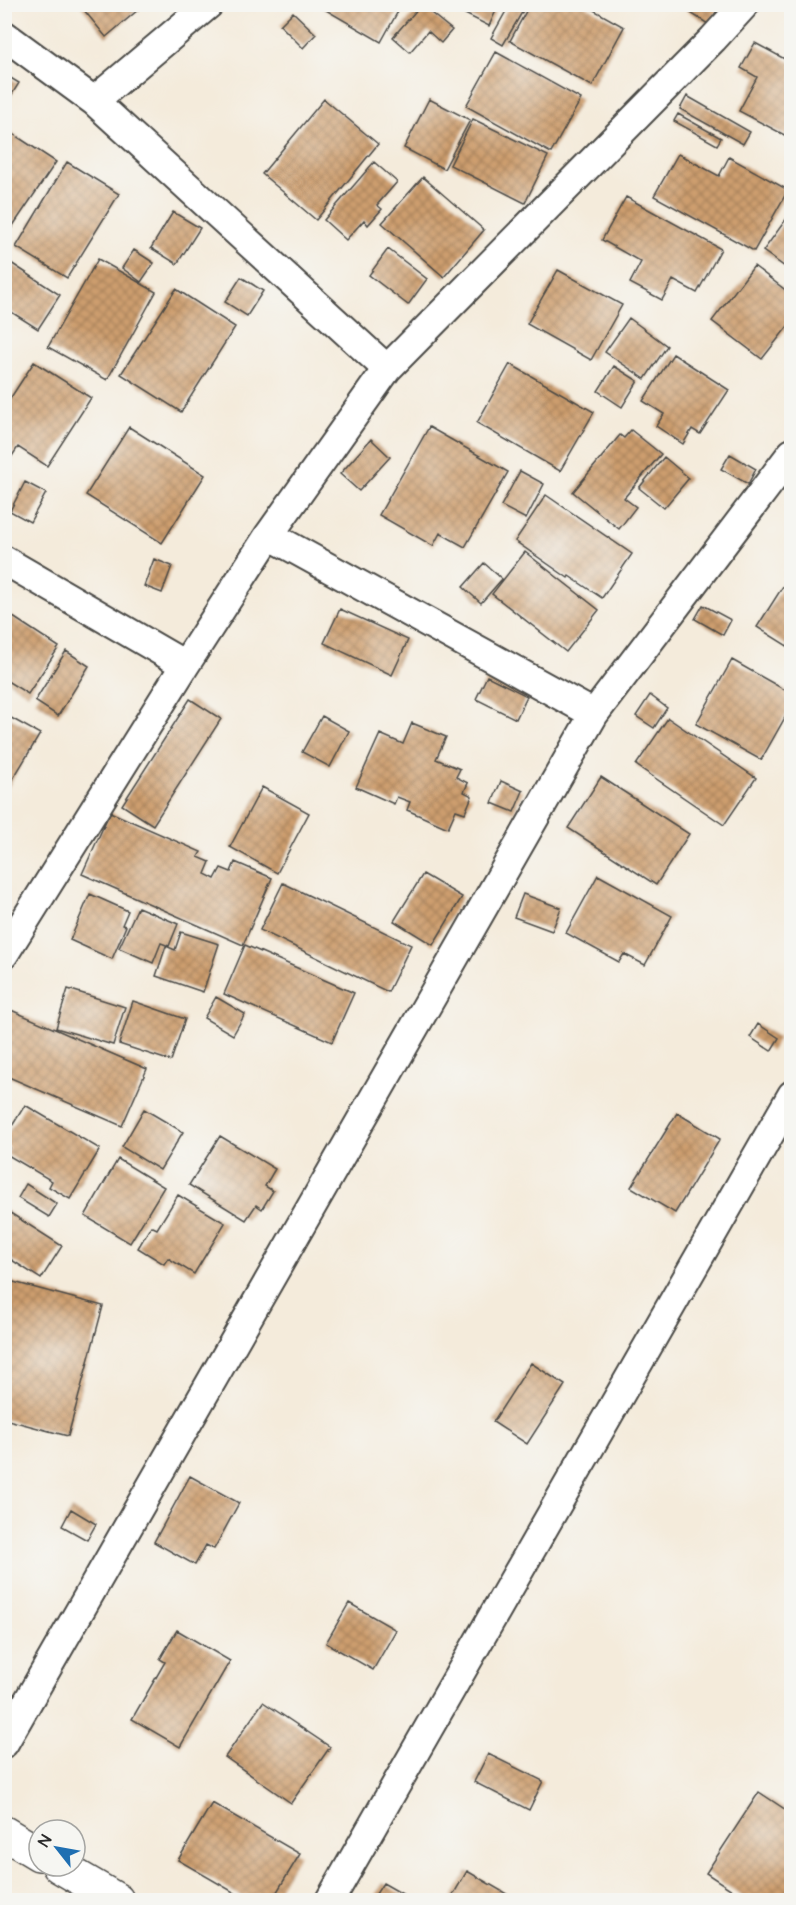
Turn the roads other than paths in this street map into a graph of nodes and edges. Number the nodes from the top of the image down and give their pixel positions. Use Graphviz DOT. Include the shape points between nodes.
graph roads {
  1 [pos="209,4"];
  2 [pos="745,4"];
  3 [pos="4,35"];
  4 [pos="94,101"];
  5 [pos="387,369"];
  6 [pos="792,453"];
  7 [pos="269,535"];
  8 [pos="4,560"];
  9 [pos="185,665"];
  10 [pos="594,714"];
  11 [pos="4,954"];
  12 [pos="792,1095"];
  13 [pos="4,1743"];
  14 [pos="4,1833"];
  15 [pos="27,1847"];
  16 [pos="79,1878"];
  17 [pos="117,1900"];
  18 [pos="330,1900"];
  1 -- 4 [label="street"];
  2 -- 5 [label="street"];
  3 -- 4 [label="street"];
  4 -- 5 [label="street"];
  5 -- 7 [label="street"];
  6 -- 10 [label="street"];
  7 -- 9 [label="street"];
  7 -- 10 [label="street"];
  8 -- 9 [label="street"];
  9 -- 11 [label="street"];
  10 -- 13 [label="street"];
  12 -- 18 [label="street"];
  14 -- 15 [label="street"];
  16 -- 17 [label="street"];
}
